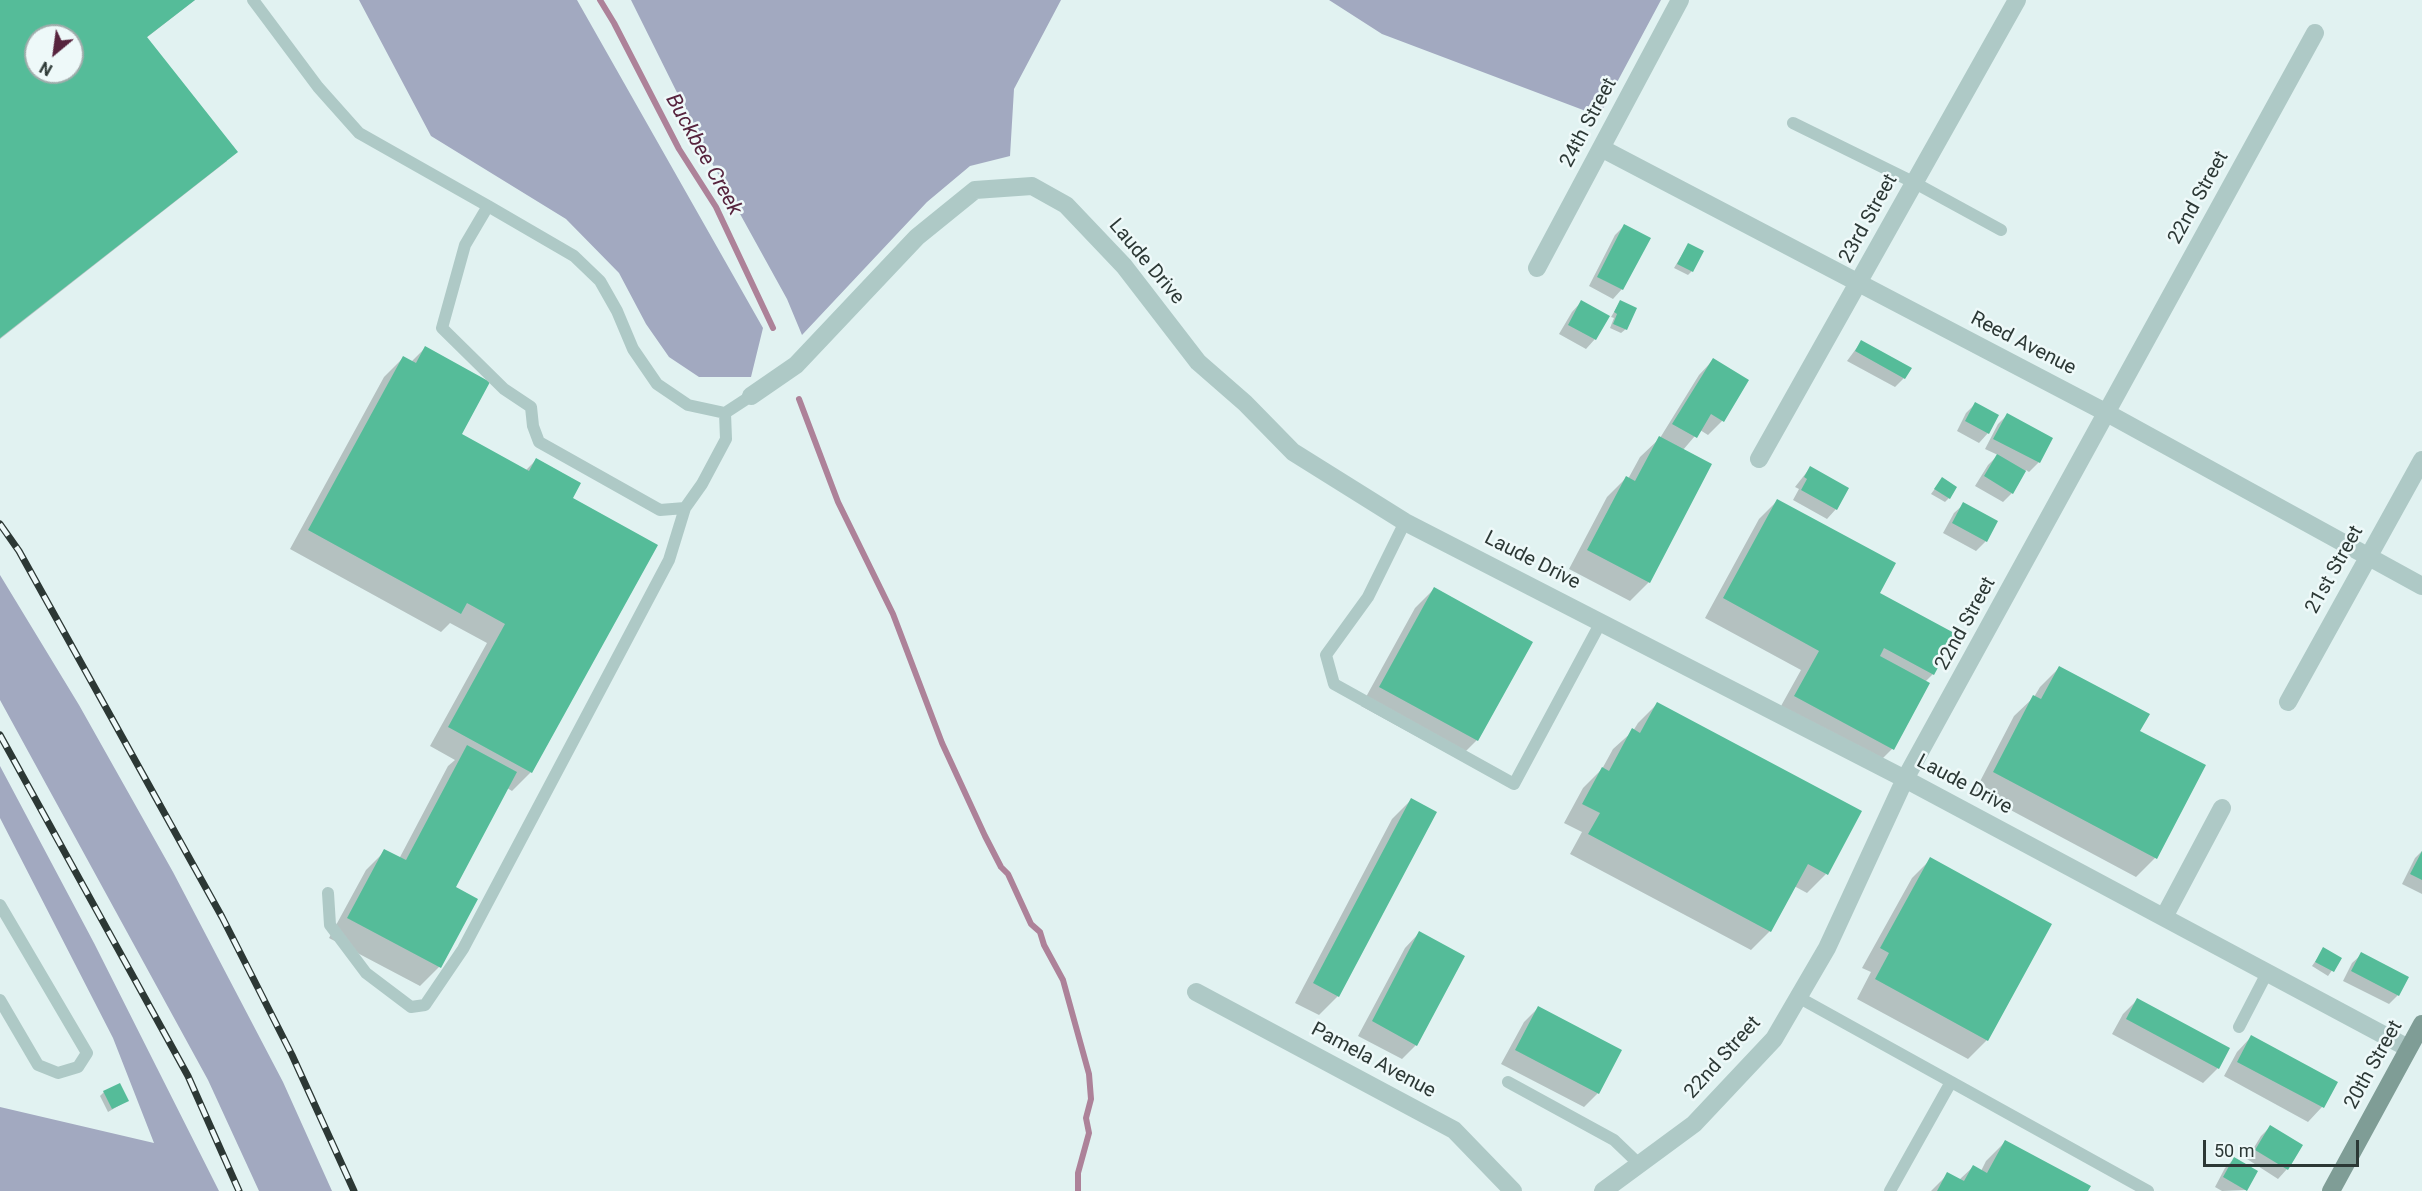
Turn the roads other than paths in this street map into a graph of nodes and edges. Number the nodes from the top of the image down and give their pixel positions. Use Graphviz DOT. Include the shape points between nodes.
graph roads {
  1 [pos="254,0"];
  2 [pos="1680,0"];
  3 [pos="2017,0"];
  4 [pos="2315,33"];
  5 [pos="1793,123"];
  6 [pos="1601,148"];
  7 [pos="1915,183"];
  8 [pos="488,206"];
  9 [pos="2001,230"];
  10 [pos="1537,268"];
  11 [pos="1858,284"];
  12 [pos="751,396"];
  13 [pos="725,413"];
  14 [pos="2108,413"];
  15 [pos="1759,459"];
  16 [pos="2422,460"];
  17 [pos="685,508"];
  18 [pos="1405,522"];
  19 [pos="2368,556"];
  20 [pos="2422,586"];
  21 [pos="1601,622"];
  22 [pos="2288,702"];
  23 [pos="1905,779"];
  24 [pos="2222,808"];
  25 [pos="328,893"];
  26 [pos="0,905"];
  27 [pos="2163,917"];
  28 [pos="2267,973"];
  29 [pos="1196,992"];
  30 [pos="1798,998"];
  31 [pos="0,1000"];
  32 [pos="2422,1024"];
  33 [pos="2239,1027"];
  34 [pos="2408,1048"];
  35 [pos="1508,1082"];
  36 [pos="1951,1082"];
  37 [pos="1639,1164"];
  38 [pos="1513,1191"];
  39 [pos="1603,1191"];
  40 [pos="1890,1191"];
  41 [pos="2148,1191"];
  42 [pos="2331,1191"];
  1 -- 8 [label="lane" via="318,87 359,133"];
  2 -- 6 [label="street, 24th Street"];
  3 -- 7 [label="street, 23rd Street"];
  4 -- 14 [label="street, 22nd Street"];
  5 -- 7 [label="lane"];
  6 -- 10 [label="street, 24th Street"];
  6 -- 11 [label="street, Reed Avenue"];
  7 -- 9 [label="lane"];
  7 -- 11 [label="street, 23rd Street"];
  8 -- 13 [label="lane" via="574,256 600,281 633,349 657,384 688,405"];
  8 -- 17 [label="lane" via="465,245 442,328 504,389 531,407 539,442 660,510"];
  11 -- 14 [label="street, Reed Avenue"];
  11 -- 15 [label="street, 23rd Street"];
  12 -- 13 [label="lane"];
  12 -- 18 [label="street, Laude Drive" via="796,365 917,237 975,190 1032,186 1066,205 1124,266 1198,362 1293,452"];
  13 -- 17 [label="lane" via="726,440"];
  14 -- 19 [label="street, Reed Avenue"];
  14 -- 23 [label="street, 22nd Street"];
  16 -- 19 [label="street, 21st Street"];
  17 -- 25 [label="lane" via="669,560 463,949 425,1005 411,1007 366,973 330,925"];
  18 -- 21 [label="street, Laude Drive"];
  18 -- 21 [label="lane" via="1368,597 1326,656 1334,684 1514,783"];
  19 -- 20 [label="street, Reed Avenue"];
  19 -- 22 [label="street, 21st Street"];
  21 -- 23 [label="street, Laude Drive"];
  23 -- 27 [label="street, Laude Drive"];
  23 -- 30 [label="street, 22nd Street" via="1827,948"];
  24 -- 27 [label="street"];
  26 -- 31 [label="lane" via="87,1053 78,1067 58,1073 38,1065"];
  27 -- 28 [label="street, Laude Drive"];
  28 -- 33 [label="lane"];
  28 -- 34 [label="street, Laude Drive"];
  29 -- 38 [label="street, Pamela Avenue" via="1454,1130"];
  30 -- 36 [label="lane"];
  30 -- 37 [label="street, 22nd Street" via="1774,1039 1694,1124"];
  32 -- 34 [label="street, 20th Street"];
  34 -- 42 [label="street, 20th Street"];
  35 -- 37 [label="lane" via="1614,1140"];
  36 -- 40 [label="lane"];
  36 -- 41 [label="lane"];
  37 -- 39 [label="street, 22nd Street"];
}
